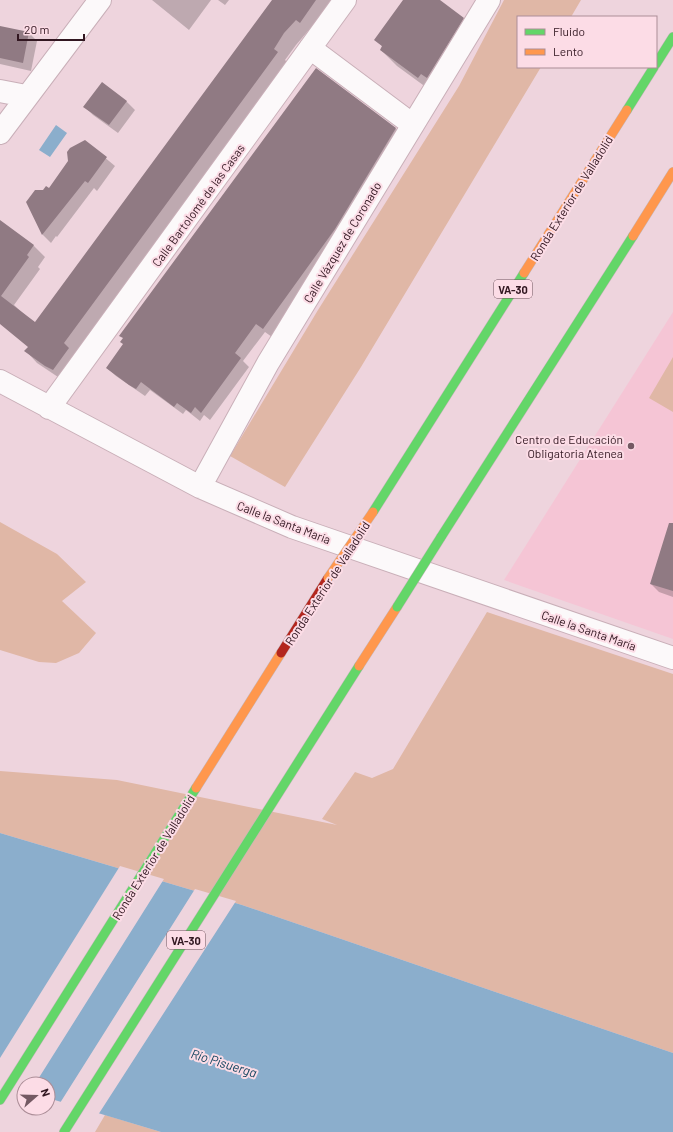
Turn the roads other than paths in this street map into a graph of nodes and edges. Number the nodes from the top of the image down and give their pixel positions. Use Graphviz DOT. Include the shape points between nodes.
graph roads {
  1 [pos="100,0"];
  2 [pos="345,0"];
  3 [pos="489,0"];
  4 [pos="673,37"];
  5 [pos="310,48"];
  6 [pos="657,62"];
  7 [pos="653,68"];
  8 [pos="0,91"];
  9 [pos="26,96"];
  10 [pos="413,125"];
  11 [pos="0,133"];
  12 [pos="673,172"];
  13 [pos="0,381"];
  14 [pos="49,408"];
  15 [pos="200,487"];
  16 [pos="673,658"];
  17 [pos="0,1100"];
  18 [pos="64,1132"];
  1 -- 9 [label="street"];
  2 -- 5 [label="street, Calle Bartolomé de las Casas"];
  3 -- 10 [label="street, Calle Vázquez de Coronado"];
  4 -- 6 [label="highway"];
  5 -- 10 [label="street"];
  5 -- 14 [label="street, Calle Bartolomé de las Casas"];
  7 -- 17 [label="highway, Ronda Exterior de Valladolid / VA-30, bridge" via="373,512 328,578"];
  8 -- 9 [label="street"];
  9 -- 11 [label="street"];
  10 -- 15 [label="street, Calle Vázquez de Coronado" via="268,363"];
  12 -- 18 [label="highway, VA-30, bridge"];
  13 -- 14 [label="street, Calle la Santa María"];
  14 -- 15 [label="street, Calle la Santa María"];
  15 -- 16 [label="street, Calle la Santa María" via="292,527"];
}
